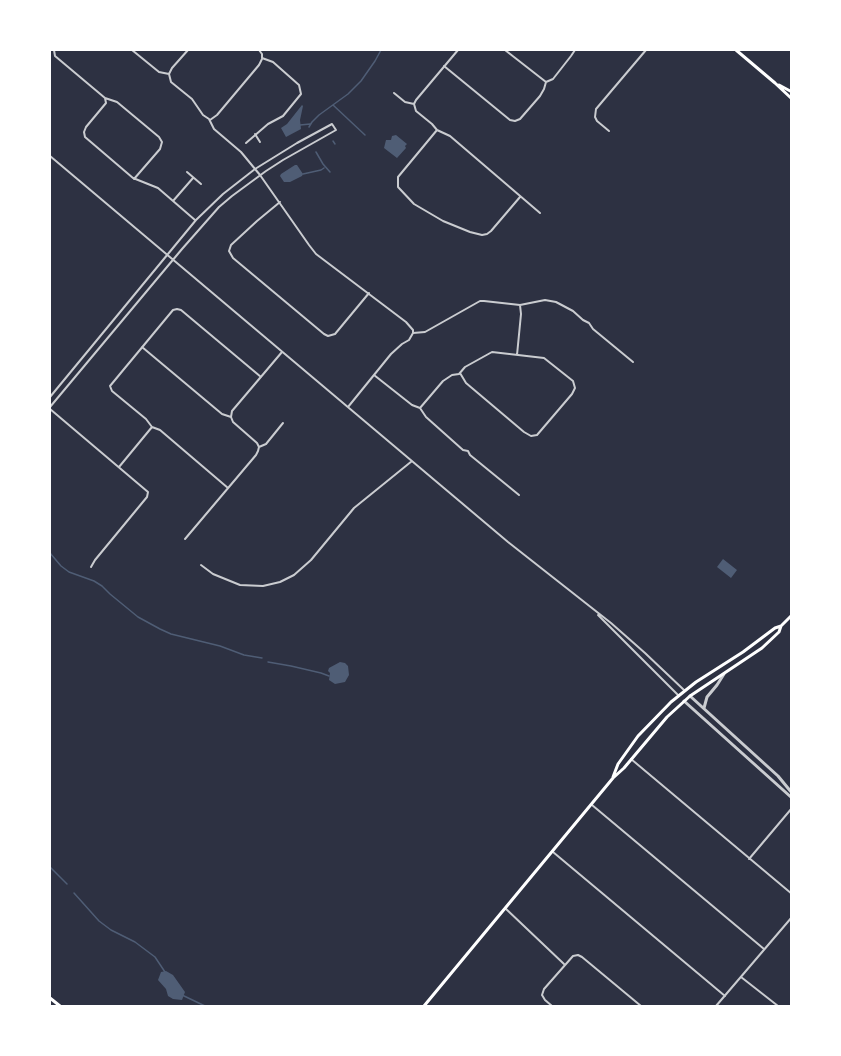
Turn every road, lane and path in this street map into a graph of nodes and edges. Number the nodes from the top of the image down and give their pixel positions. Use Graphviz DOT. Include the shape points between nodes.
graph roads {
  1 [pos="54,50"];
  2 [pos="132,50"];
  3 [pos="188,50"];
  4 [pos="258,50"];
  5 [pos="458,50"];
  6 [pos="505,50"];
  7 [pos="575,50"];
  8 [pos="646,50"];
  9 [pos="736,50"];
  10 [pos="262,58"];
  11 [pos="444,66"];
  12 [pos="169,74"];
  13 [pos="546,82"];
  14 [pos="775,83"];
  15 [pos="792,92"];
  16 [pos="394,93"];
  17 [pos="105,98"];
  18 [pos="792,99"];
  19 [pos="414,104"];
  20 [pos="210,120"];
  21 [pos="437,130"];
  22 [pos="609,131"];
  23 [pos="255,134"];
  24 [pos="260,142"];
  25 [pos="246,143"];
  26 [pos="50,156"];
  27 [pos="255,169"];
  28 [pos="187,172"];
  29 [pos="260,175"];
  30 [pos="193,178"];
  31 [pos="134,179"];
  32 [pos="201,184"];
  33 [pos="520,196"];
  34 [pos="173,201"];
  35 [pos="280,202"];
  36 [pos="540,213"];
  37 [pos="196,220"];
  38 [pos="167,255"];
  39 [pos="174,261"];
  40 [pos="369,293"];
  41 [pos="520,305"];
  42 [pos="413,333"];
  43 [pos="142,347"];
  44 [pos="282,352"];
  45 [pos="518,355"];
  46 [pos="633,362"];
  47 [pos="460,373"];
  48 [pos="374,375"];
  49 [pos="261,377"];
  50 [pos="50,397"];
  51 [pos="348,407"];
  52 [pos="50,408"];
  53 [pos="420,408"];
  54 [pos="231,417"];
  55 [pos="283,423"];
  56 [pos="152,427"];
  57 [pos="259,447"];
  58 [pos="412,461"];
  59 [pos="119,467"];
  60 [pos="228,488"];
  61 [pos="519,495"];
  62 [pos="185,539"];
  63 [pos="201,565"];
  64 [pos="91,567"];
  65 [pos="590,607"];
  66 [pos="792,615"];
  67 [pos="781,626"];
  68 [pos="725,672"];
  69 [pos="684,690"];
  70 [pos="678,695"];
  71 [pos="690,696"];
  72 [pos="684,701"];
  73 [pos="704,708"];
  74 [pos="631,759"];
  75 [pos="613,778"];
  76 [pos="792,792"];
  77 [pos="792,798"];
  78 [pos="592,805"];
  79 [pos="792,808"];
  80 [pos="553,852"];
  81 [pos="749,859"];
  82 [pos="792,894"];
  83 [pos="505,908"];
  84 [pos="792,917"];
  85 [pos="764,949"];
  86 [pos="565,964"];
  87 [pos="741,976"];
  88 [pos="725,996"];
  89 [pos="50,998"];
  90 [pos="60,1006"];
  91 [pos="424,1006"];
  92 [pos="552,1006"];
  93 [pos="641,1006"];
  94 [pos="716,1006"];
  95 [pos="778,1006"];
  1 -- 17 [label="street" via="55,56"];
  2 -- 12 [label="street" via="159,72"];
  3 -- 12 [label="street"];
  4 -- 10 [label="street"];
  5 -- 11 [label="street"];
  6 -- 13 [label="street"];
  7 -- 13 [label="street" via="553,79"];
  8 -- 22 [label="street" via="596,109 597,121"];
  9 -- 14 [label="main road"];
  10 -- 20 [label="street"];
  10 -- 23 [label="street" via="273,62 301,91 283,116"];
  11 -- 13 [label="street" via="515,121 540,96"];
  11 -- 19 [label="street"];
  12 -- 20 [label="street" via="171,82"];
  14 -- 15 [label="main road"];
  14 -- 18 [label="main road"];
  16 -- 19 [label="street"];
  17 -- 31 [label="street" via="106,103 86,128 85,137"];
  17 -- 31 [label="street" via="117,102 162,142"];
  19 -- 21 [label="street" via="416,111"];
  20 -- 27 [label="street" via="214,129"];
  21 -- 33 [label="street" via="450,136"];
  21 -- 33 [label="street" via="398,177 398,187 410,200 425,211 482,235 491,231"];
  23 -- 24 [label="street"];
  23 -- 25 [label="street"];
  26 -- 38 [label="street"];
  27 -- 29 [label="street"];
  27 -- 29 [label="street" via="332,124 336,130"];
  27 -- 37 [label="street"];
  28 -- 30 [label="street"];
  29 -- 35 [label="street"];
  29 -- 39 [label="street" via="219,207"];
  30 -- 32 [label="street"];
  30 -- 34 [label="street"];
  31 -- 34 [label="street" via="158,188"];
  33 -- 36 [label="street"];
  34 -- 37 [label="street"];
  35 -- 40 [label="street" via="316,254"];
  35 -- 40 [label="street" via="231,245 233,258 328,336 335,334"];
  37 -- 38 [label="street"];
  38 -- 39 [label="street"];
  38 -- 50 [label="street"];
  39 -- 44 [label="street"];
  39 -- 52 [label="street"];
  40 -- 42 [label="street" via="406,322"];
  41 -- 42 [label="street" via="480,302 425,332"];
  41 -- 45 [label="street"];
  41 -- 46 [label="street" via="545,300 566,306"];
  42 -- 48 [label="street"];
  43 -- 49 [label="street" via="173,310 181,310"];
  43 -- 54 [label="street" via="222,414"];
  43 -- 56 [label="street" via="110,386"];
  44 -- 49 [label="street"];
  44 -- 51 [label="street"];
  45 -- 47 [label="street" via="492,352"];
  45 -- 47 [label="street" via="548,359 574,384 574,391 535,436 526,434 466,383"];
  47 -- 53 [label="street" via="443,381"];
  48 -- 51 [label="street"];
  48 -- 53 [label="street"];
  49 -- 54 [label="street"];
  51 -- 58 [label="street"];
  52 -- 59 [label="street"];
  53 -- 61 [label="street" via="463,450"];
  54 -- 57 [label="street"];
  55 -- 57 [label="street"];
  56 -- 59 [label="street"];
  56 -- 60 [label="street"];
  57 -- 60 [label="street"];
  58 -- 63 [label="street" via="354,508 311,560 280,582 240,585"];
  58 -- 65 [label="street"];
  59 -- 64 [label="street" via="148,495"];
  60 -- 62 [label="street"];
  65 -- 69 [label="street"];
  65 -- 70 [label="street"];
  66 -- 67 [label="main road"];
  67 -- 68 [label="main road" via="762,648"];
  67 -- 69 [label="main road"];
  68 -- 71 [label="main road"];
  68 -- 73 [label="street" via="706,697"];
  69 -- 70 [label="main road"];
  69 -- 71 [label="main road"];
  70 -- 72 [label="main road"];
  70 -- 75 [label="main road" via="638,736"];
  71 -- 72 [label="main road"];
  71 -- 73 [label="street"];
  72 -- 74 [label="main road"];
  72 -- 77 [label="street"];
  73 -- 76 [label="street"];
  74 -- 75 [label="main road"];
  74 -- 81 [label="street"];
  75 -- 78 [label="main road"];
  78 -- 80 [label="main road"];
  78 -- 85 [label="street"];
  79 -- 81 [label="street"];
  80 -- 83 [label="main road"];
  80 -- 88 [label="street"];
  81 -- 82 [label="street"];
  83 -- 86 [label="street"];
  83 -- 91 [label="main road"];
  84 -- 85 [label="street"];
  85 -- 87 [label="street"];
  86 -- 92 [label="street" via="542,995"];
  86 -- 93 [label="street" via="573,956 582,957"];
  87 -- 88 [label="street"];
  87 -- 95 [label="street"];
  88 -- 94 [label="street"];
  89 -- 90 [label="main road"];
}
